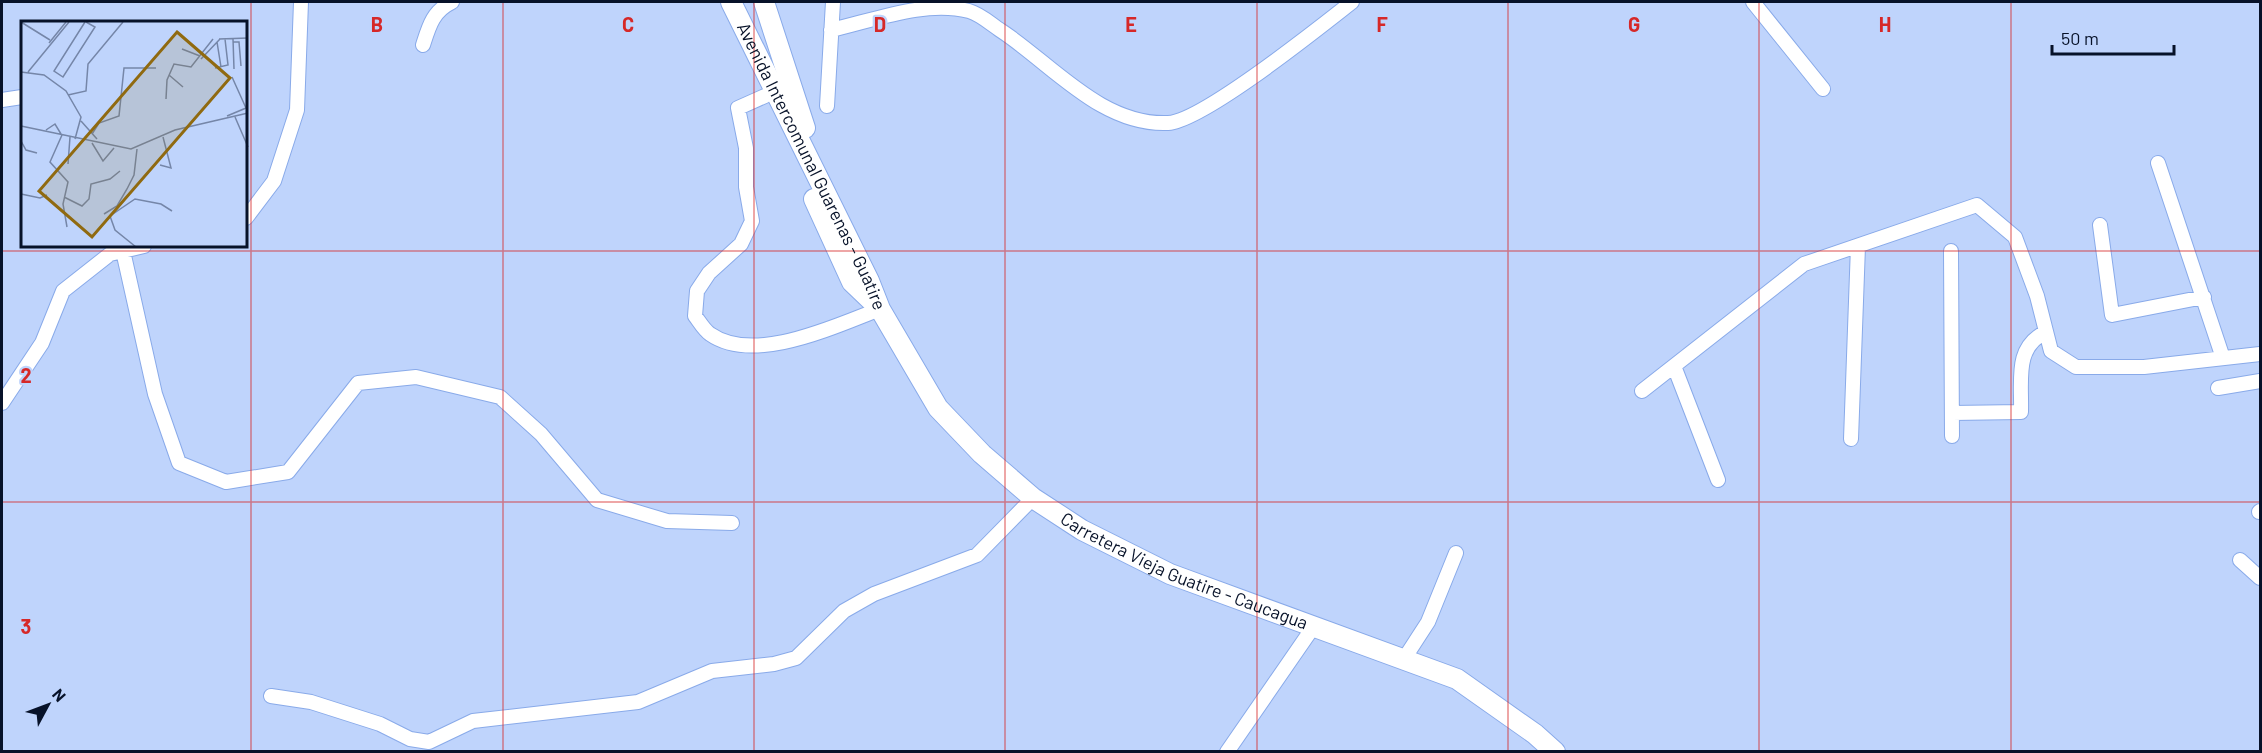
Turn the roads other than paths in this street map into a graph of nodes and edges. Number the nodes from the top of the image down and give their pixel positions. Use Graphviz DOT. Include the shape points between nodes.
graph roads {
  1 [pos="302,2"];
  2 [pos="452,2"];
  3 [pos="717,2"];
  4 [pos="731,2"];
  5 [pos="764,2"];
  6 [pos="833,2"];
  7 [pos="1352,2"];
  8 [pos="1753,2"];
  9 [pos="831,30"];
  10 [pos="423,45"];
  11 [pos="1823,89"];
  12 [pos="765,96"];
  13 [pos="21,97"];
  14 [pos="2,100"];
  15 [pos="827,106"];
  16 [pos="2158,163"];
  17 [pos="832,208"];
  18 [pos="248,215"];
  19 [pos="2100,225"];
  20 [pos="1858,246"];
  21 [pos="136,248"];
  22 [pos="123,251"];
  23 [pos="1951,251"];
  24 [pos="2204,297"];
  25 [pos="880,309"];
  26 [pos="2046,332"];
  27 [pos="2260,354"];
  28 [pos="2223,358"];
  29 [pos="1674,366"];
  30 [pos="2260,381"];
  31 [pos="2218,388"];
  32 [pos="1642,391"];
  33 [pos="2,403"];
  34 [pos="1952,413"];
  35 [pos="1952,436"];
  36 [pos="1851,439"];
  37 [pos="1718,480"];
  38 [pos="1033,498"];
  39 [pos="732,523"];
  40 [pos="1456,553"];
  41 [pos="2240,560"];
  42 [pos="2260,578"];
  43 [pos="1314,626"];
  44 [pos="1404,659"];
  45 [pos="271,696"];
  46 [pos="429,747"];
  47 [pos="1227,752"];
  48 [pos="1555,752"];
  1 -- 18 [label="street" via="297,110 274,181"];
  2 -- 10 [label="street" via="440,8 429,24"];
  3 -- 12 [label="main road, Avenida Intercomunal Guarenas - Guatire"];
  4 -- 17 [label="main road, Avenida Intercomunal Guarenas - Guatire"];
  5 -- 17 [label="main road"];
  6 -- 9 [label="street"];
  7 -- 9 [label="street" via="1194,116 1169,123 1139,119 1112,109 1072,85 971,11 933,7"];
  8 -- 11 [label="street"];
  9 -- 15 [label="street"];
  12 -- 25 [label="main road, Avenida Intercomunal Guarenas - Guatire" via="852,282"];
  12 -- 25 [label="street" via="738,108 746,148 746,187 752,221 741,244 709,273 697,291 695,316 710,334 743,346 780,343"];
  13 -- 14 [label="street"];
  16 -- 24 [label="street"];
  17 -- 25 [label="main road, Avenida Intercomunal Guarenas - Guatire"];
  19 -- 24 [label="street" via="2112,315"];
  20 -- 26 [label="street" via="1977,206 2015,237"];
  20 -- 29 [label="street" via="1804,264"];
  20 -- 36 [label="street"];
  21 -- 22 [label="street"];
  22 -- 33 [label="street" via="110,254 63,291 42,343"];
  22 -- 39 [label="street" via="155,394 179,463 226,482 288,472 358,383 416,377 500,397 541,434 597,500 668,521"];
  23 -- 34 [label="street"];
  24 -- 28 [label="street"];
  25 -- 38 [label="main road, Carretera Vieja Guatire - Caucagua" via="938,408 982,454"];
  26 -- 28 [label="street" via="2051,351 2076,367 2144,367"];
  26 -- 34 [label="street" via="2032,338 2024,353 2021,412"];
  27 -- 28 [label="street"];
  29 -- 32 [label="street"];
  29 -- 37 [label="street"];
  30 -- 31 [label="street"];
  34 -- 35 [label="street"];
  38 -- 43 [label="main road, Carretera Vieja Guatire - Caucagua" via="1082,530 1170,574"];
  38 -- 46 [label="street" via="977,555 874,594 844,611 796,658 712,671 638,702 473,721"];
  40 -- 44 [label="street" via="1428,622"];
  41 -- 42 [label="street"];
  43 -- 44 [label="main road, Carretera Vieja Guatire - Caucagua"];
  43 -- 47 [label="street"];
  44 -- 48 [label="main road, Carretera Vieja Guatire - Caucagua" via="1457,679"];
  45 -- 46 [label="street" via="322,705 380,724"];
}
